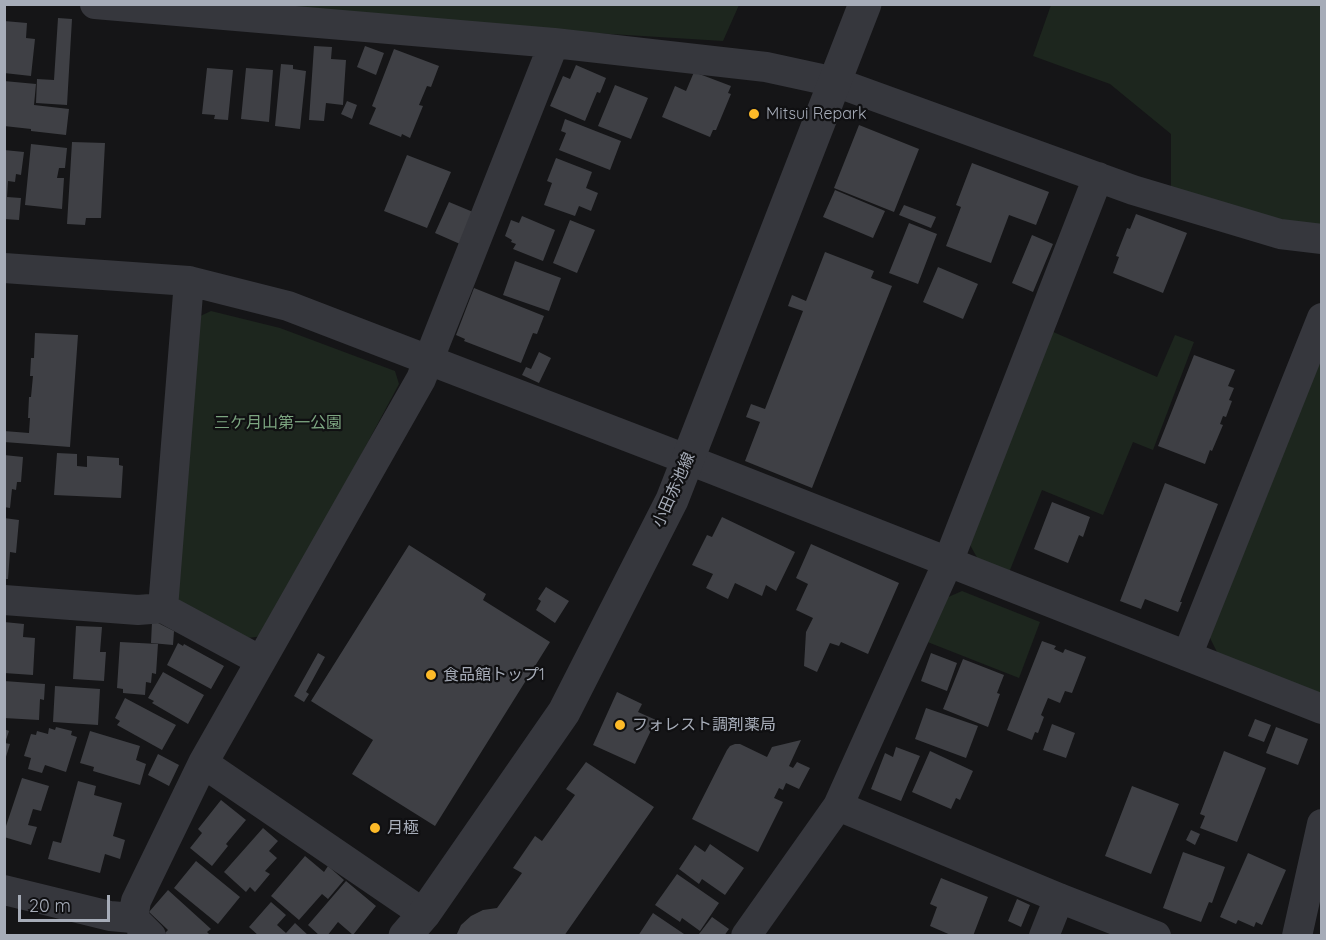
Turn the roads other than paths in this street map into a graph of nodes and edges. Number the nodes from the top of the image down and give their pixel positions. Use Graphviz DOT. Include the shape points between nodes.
graph roads {
  1 [pos="95,4"];
  2 [pos="865,4"];
  3 [pos="554,43"];
  4 [pos="835,82"];
  5 [pos="1098,177"];
  6 [pos="1322,239"];
  7 [pos="4,268"];
  8 [pos="189,281"];
  9 [pos="1322,318"];
  10 [pos="429,360"];
  11 [pos="688,460"];
  12 [pos="948,562"];
  13 [pos="4,600"];
  14 [pos="163,608"];
  15 [pos="1187,656"];
  16 [pos="261,661"];
  17 [pos="1322,709"];
  18 [pos="202,763"];
  19 [pos="838,807"];
  20 [pos="1322,824"];
  21 [pos="4,890"];
  22 [pos="1059,898"];
  23 [pos="414,925"];
  24 [pos="142,927"];
  25 [pos="746,936"];
  26 [pos="1044,936"];
  27 [pos="1156,936"];
  28 [pos="1297,936"];
  1 -- 3 [label="street"];
  2 -- 4 [label="street, 小田赤池線"];
  3 -- 4 [label="street" via="766,67"];
  3 -- 10 [label="street"];
  4 -- 5 [label="street"];
  4 -- 11 [label="street, 小田赤池線"];
  5 -- 6 [label="street" via="1280,234"];
  5 -- 12 [label="street"];
  7 -- 8 [label="street"];
  8 -- 10 [label="street" via="288,306"];
  8 -- 14 [label="street"];
  9 -- 15 [label="street"];
  10 -- 11 [label="street"];
  10 -- 16 [label="street"];
  11 -- 12 [label="street"];
  11 -- 23 [label="street, 小田赤池線" via="672,500 564,712"];
  12 -- 15 [label="street"];
  12 -- 19 [label="street"];
  13 -- 14 [label="street" via="138,610"];
  14 -- 16 [label="street"];
  15 -- 17 [label="street"];
  16 -- 18 [label="street"];
  18 -- 23 [label="street"];
  18 -- 24 [label="street" via="136,901"];
  19 -- 22 [label="street"];
  19 -- 25 [label="street"];
  20 -- 28 [label="street"];
  21 -- 24 [label="street"];
  22 -- 26 [label="street"];
  22 -- 27 [label="street"];
}
